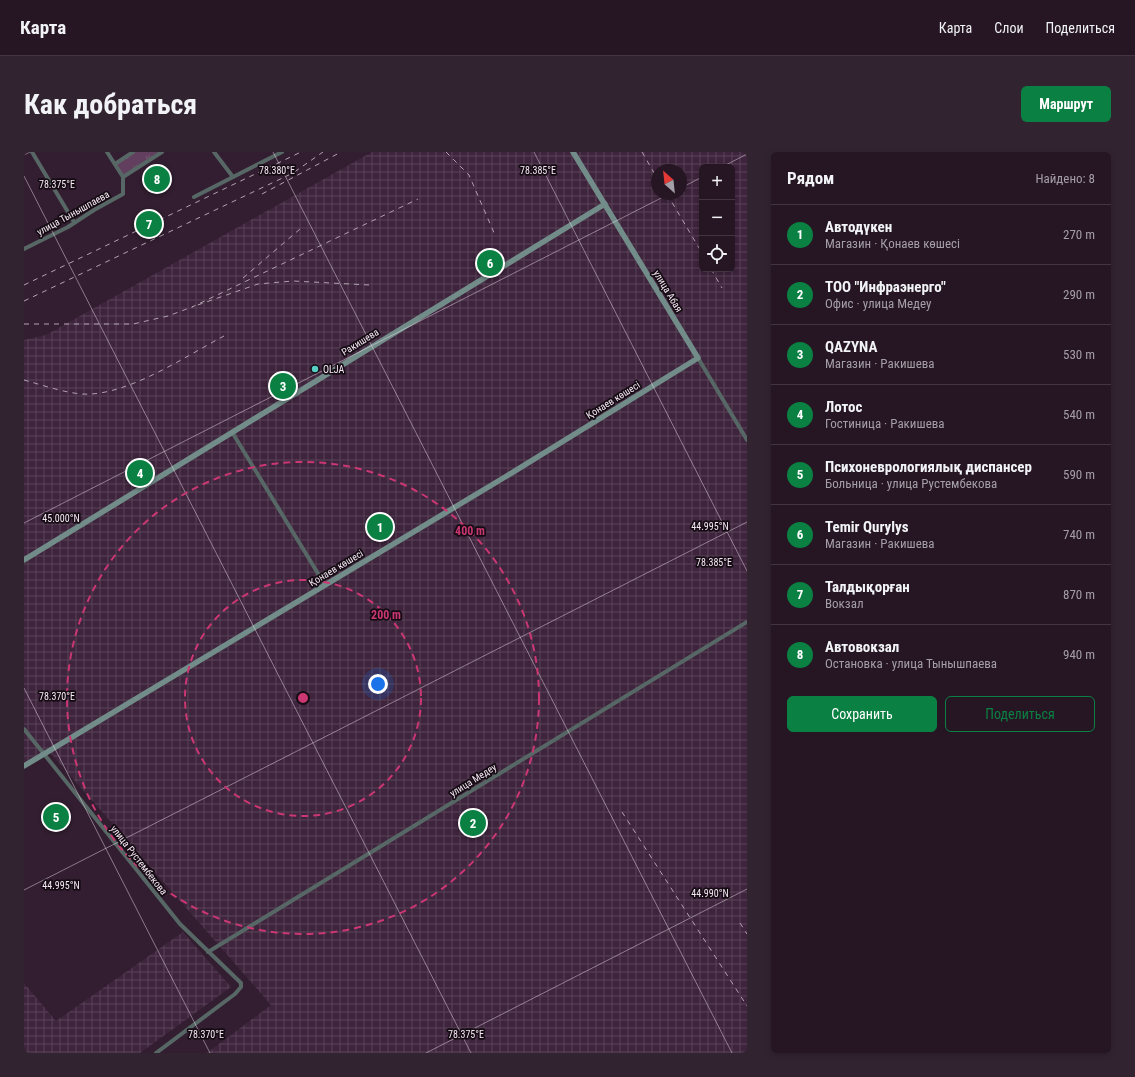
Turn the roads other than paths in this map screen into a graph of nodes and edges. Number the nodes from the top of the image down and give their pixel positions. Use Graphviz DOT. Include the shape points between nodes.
graph roads {
  1 [pos="32,152"];
  2 [pos="107,152"];
  3 [pos="133,152"];
  4 [pos="162,152"];
  5 [pos="214,152"];
  6 [pos="282,152"];
  7 [pos="573,152"];
  8 [pos="115,164"];
  9 [pos="123,177"];
  10 [pos="233,177"];
  11 [pos="194,197"];
  12 [pos="605,204"];
  13 [pos="74,222"];
  14 [pos="24,248"];
  15 [pos="698,358"];
  16 [pos="232,432"];
  17 [pos="747,440"];
  18 [pos="24,560"];
  19 [pos="325,585"];
  20 [pos="747,622"];
  21 [pos="24,729"];
  22 [pos="45,753"];
  23 [pos="24,766"];
  24 [pos="208,952"];
  25 [pos="156,1053"];
  1 -- 13 [label="street"];
  2 -- 8 [label="street"];
  3 -- 8 [label="street"];
  4 -- 9 [label="street"];
  5 -- 10 [label="street"];
  6 -- 10 [label="street"];
  7 -- 12 [label="street, улица Абая"];
  8 -- 9 [label="street"];
  9 -- 13 [label="street, улица Тынышпаева" via="124,194"];
  10 -- 11 [label="street"];
  12 -- 15 [label="street, улица Абая"];
  12 -- 16 [label="street, Ракишева"];
  13 -- 14 [label="street, улица Тынышпаева"];
  15 -- 17 [label="street, улица Абая"];
  15 -- 19 [label="street, Қонаев көшесі"];
  16 -- 18 [label="street, Ракишева"];
  16 -- 19 [label="street"];
  19 -- 22 [label="street, Қонаев көшесі"];
  20 -- 24 [label="street, улица Медеу"];
  21 -- 22 [label="street, улица Рустембекова"];
  22 -- 23 [label="street, Қонаев көшесі"];
  22 -- 24 [label="street, улица Рустембекова" via="180,924"];
  24 -- 25 [label="street, улица Рустембекова" via="241,983 241,987"];
}
